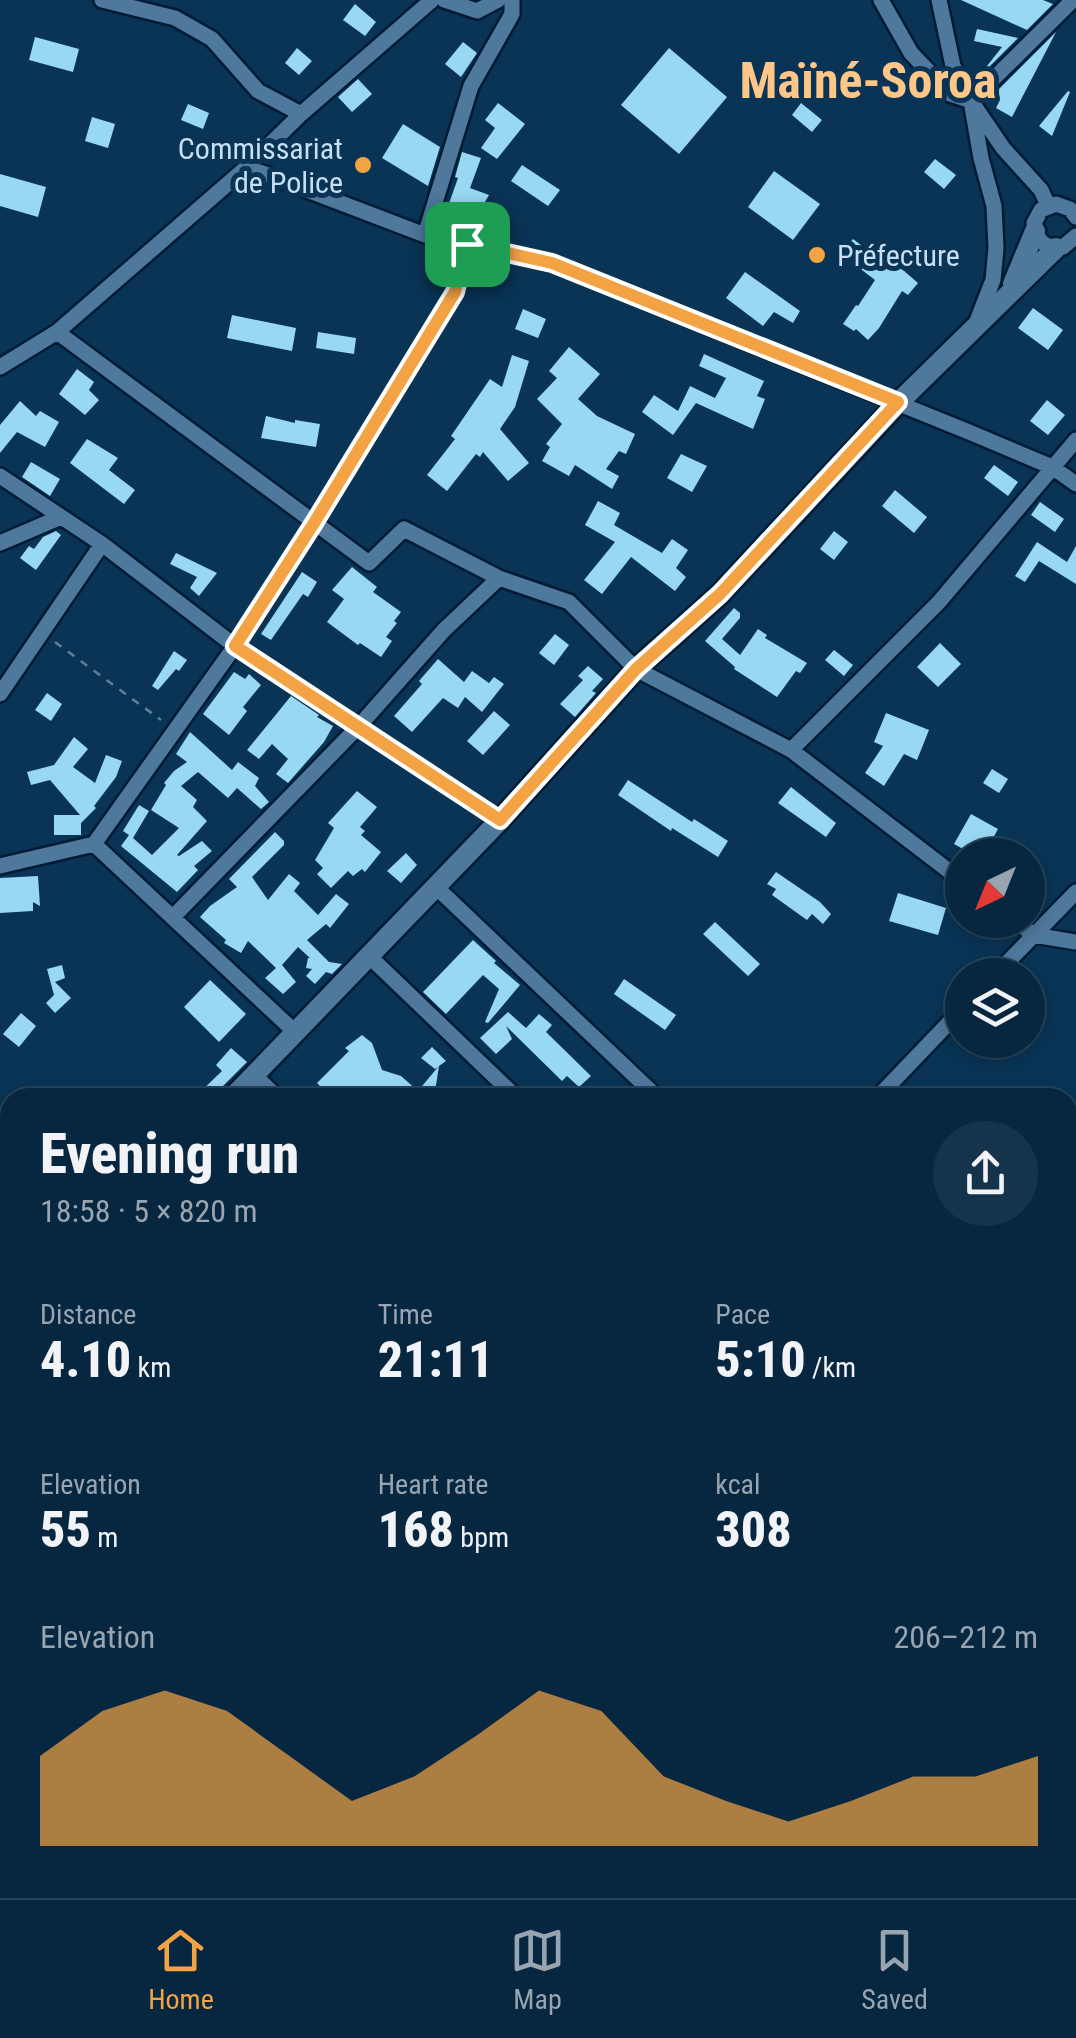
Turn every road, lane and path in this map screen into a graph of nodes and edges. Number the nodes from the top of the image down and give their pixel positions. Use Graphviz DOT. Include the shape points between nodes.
graph roads {
  1 [pos="102,0"];
  2 [pos="180,0"];
  3 [pos="432,0"];
  4 [pos="444,0"];
  5 [pos="498,0"];
  6 [pos="512,0"];
  7 [pos="939,0"];
  8 [pos="1073,0"];
  9 [pos="877,1"];
  10 [pos="175,18"];
  11 [pos="972,101"];
  12 [pos="301,114"];
  13 [pos="247,167"];
  14 [pos="1048,206"];
  15 [pos="1074,210"];
  16 [pos="1034,231"];
  17 [pos="425,236"];
  18 [pos="1076,236"];
  19 [pos="467,244"];
  20 [pos="1064,250"];
  21 [pos="1010,291"];
  22 [pos="976,324"];
  23 [pos="57,332"];
  24 [pos="0,366"];
  25 [pos="898,402"];
  26 [pos="1076,440"];
  27 [pos="1052,467"];
  28 [pos="0,476"];
  29 [pos="1076,484"];
  30 [pos="61,517"];
  31 [pos="314,523"];
  32 [pos="0,543"];
  33 [pos="102,544"];
  34 [pos="499,578"];
  35 [pos="42,632"];
  36 [pos="235,646"];
  37 [pos="636,669"];
  38 [pos="0,694"];
  39 [pos="359,726"];
  40 [pos="174,730"];
  41 [pos="792,750"];
  42 [pos="500,820"];
  43 [pos="94,844"];
  44 [pos="0,866"];
  45 [pos="945,868"];
  46 [pos="436,886"];
  47 [pos="1076,892"];
  48 [pos="173,918"];
  49 [pos="1045,924"];
  50 [pos="1032,938"];
  51 [pos="1045,938"];
  52 [pos="1076,942"];
  53 [pos="368,956"];
  54 [pos="1013,958"];
  55 [pos="945,1027"];
  56 [pos="295,1032"];
  57 [pos="254,1074"];
  58 [pos="241,1088"];
  59 [pos="268,1088"];
  60 [pos="507,1088"];
  61 [pos="648,1088"];
  62 [pos="887,1088"];
  1 -- 10 [label="street"];
  2 -- 10 [label="street"];
  3 -- 12 [label="street"];
  4 -- 5 [label="street" via="476,11"];
  6 -- 17 [label="street" via="512,14 471,86"];
  7 -- 11 [label="street" via="954,66"];
  8 -- 11 [label="street"];
  9 -- 11 [label="street" via="910,54 950,94"];
  10 -- 12 [label="street" via="212,39 258,91"];
  11 -- 14 [label="street"];
  11 -- 22 [label="street" via="996,248 994,280"];
  12 -- 13 [label="street"];
  13 -- 17 [label="street"];
  13 -- 23 [label="street"];
  14 -- 15 [label="street"];
  14 -- 16 [label="street" via="1036,216"];
  16 -- 20 [label="street" via="1042,243"];
  16 -- 21 [label="street"];
  17 -- 19 [label="street"];
  18 -- 20 [label="street"];
  19 -- 25 [label="street" via="552,263"];
  19 -- 31 [label="street" via="455,292"];
  20 -- 21 [label="street"];
  21 -- 22 [label="street"];
  22 -- 25 [label="street"];
  23 -- 24 [label="street"];
  23 -- 31 [label="street"];
  25 -- 27 [label="street"];
  25 -- 37 [label="street" via="720,594"];
  26 -- 27 [label="street"];
  27 -- 29 [label="street"];
  27 -- 41 [label="street" via="940,602"];
  28 -- 30 [label="street"];
  30 -- 32 [label="street"];
  30 -- 33 [label="street"];
  31 -- 34 [label="street" via="369,563 404,529"];
  31 -- 36 [label="street"];
  33 -- 35 [label="street"];
  33 -- 36 [label="street"];
  34 -- 37 [label="street" via="569,602"];
  34 -- 39 [label="street"];
  35 -- 38 [label="street"];
  35 -- 40 [label="path"];
  36 -- 39 [label="street"];
  36 -- 40 [label="street"];
  37 -- 41 [label="street"];
  37 -- 42 [label="street"];
  39 -- 42 [label="street"];
  39 -- 48 [label="street"];
  40 -- 43 [label="street"];
  41 -- 45 [label="street"];
  42 -- 46 [label="street"];
  43 -- 44 [label="street"];
  43 -- 48 [label="street"];
  46 -- 53 [label="street"];
  46 -- 61 [label="street"];
  47 -- 49 [label="street"];
  48 -- 56 [label="street"];
  50 -- 54 [label="street"];
  51 -- 52 [label="street"];
  53 -- 56 [label="street"];
  53 -- 60 [label="street"];
  55 -- 62 [label="street"];
  56 -- 57 [label="street"];
  57 -- 58 [label="street"];
  57 -- 59 [label="street"];
}
